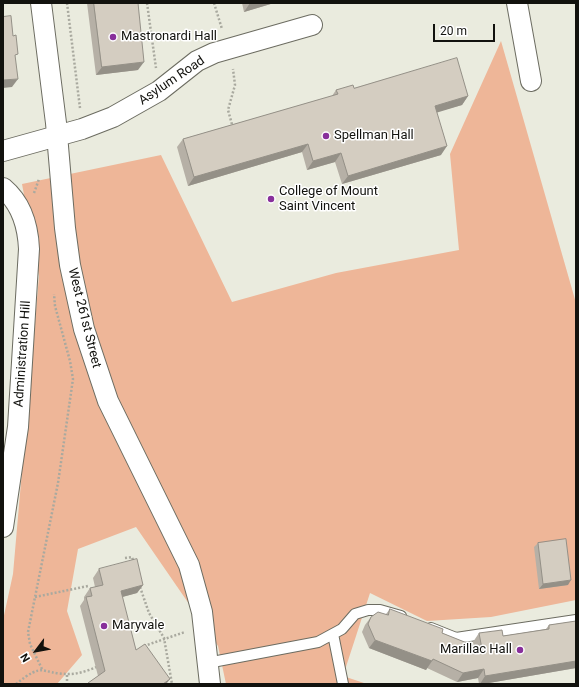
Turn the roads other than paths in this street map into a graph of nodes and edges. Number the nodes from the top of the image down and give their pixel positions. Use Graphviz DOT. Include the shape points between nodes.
graph roads {
  1 [pos="41,3"];
  2 [pos="517,3"];
  3 [pos="312,25"];
  4 [pos="531,81"];
  5 [pos="57,137"];
  6 [pos="3,151"];
  7 [pos="3,188"];
  8 [pos="3,527"];
  9 [pos="576,620"];
  10 [pos="333,634"];
  11 [pos="206,663"];
  12 [pos="210,684"];
  13 [pos="343,684"];
  1 -- 5 [label="street, West 261st Street"];
  2 -- 4 [label="street"];
  3 -- 5 [label="street, Asylum Road" via="214,53 197,62 159,91 113,117"];
  5 -- 6 [label="street"];
  5 -- 11 [label="street, West 261st Street" via="64,228 84,329 108,401 189,565 204,626"];
  7 -- 8 [label="street, Administration Hill" via="20,208 28,235 29,275 18,427"];
  9 -- 10 [label="lane" via="456,638 391,612 368,610 355,614 342,629"];
  10 -- 11 [label="lane" via="318,642"];
  10 -- 13 [label="lane"];
  11 -- 12 [label="street, West 261st Street"];
}
